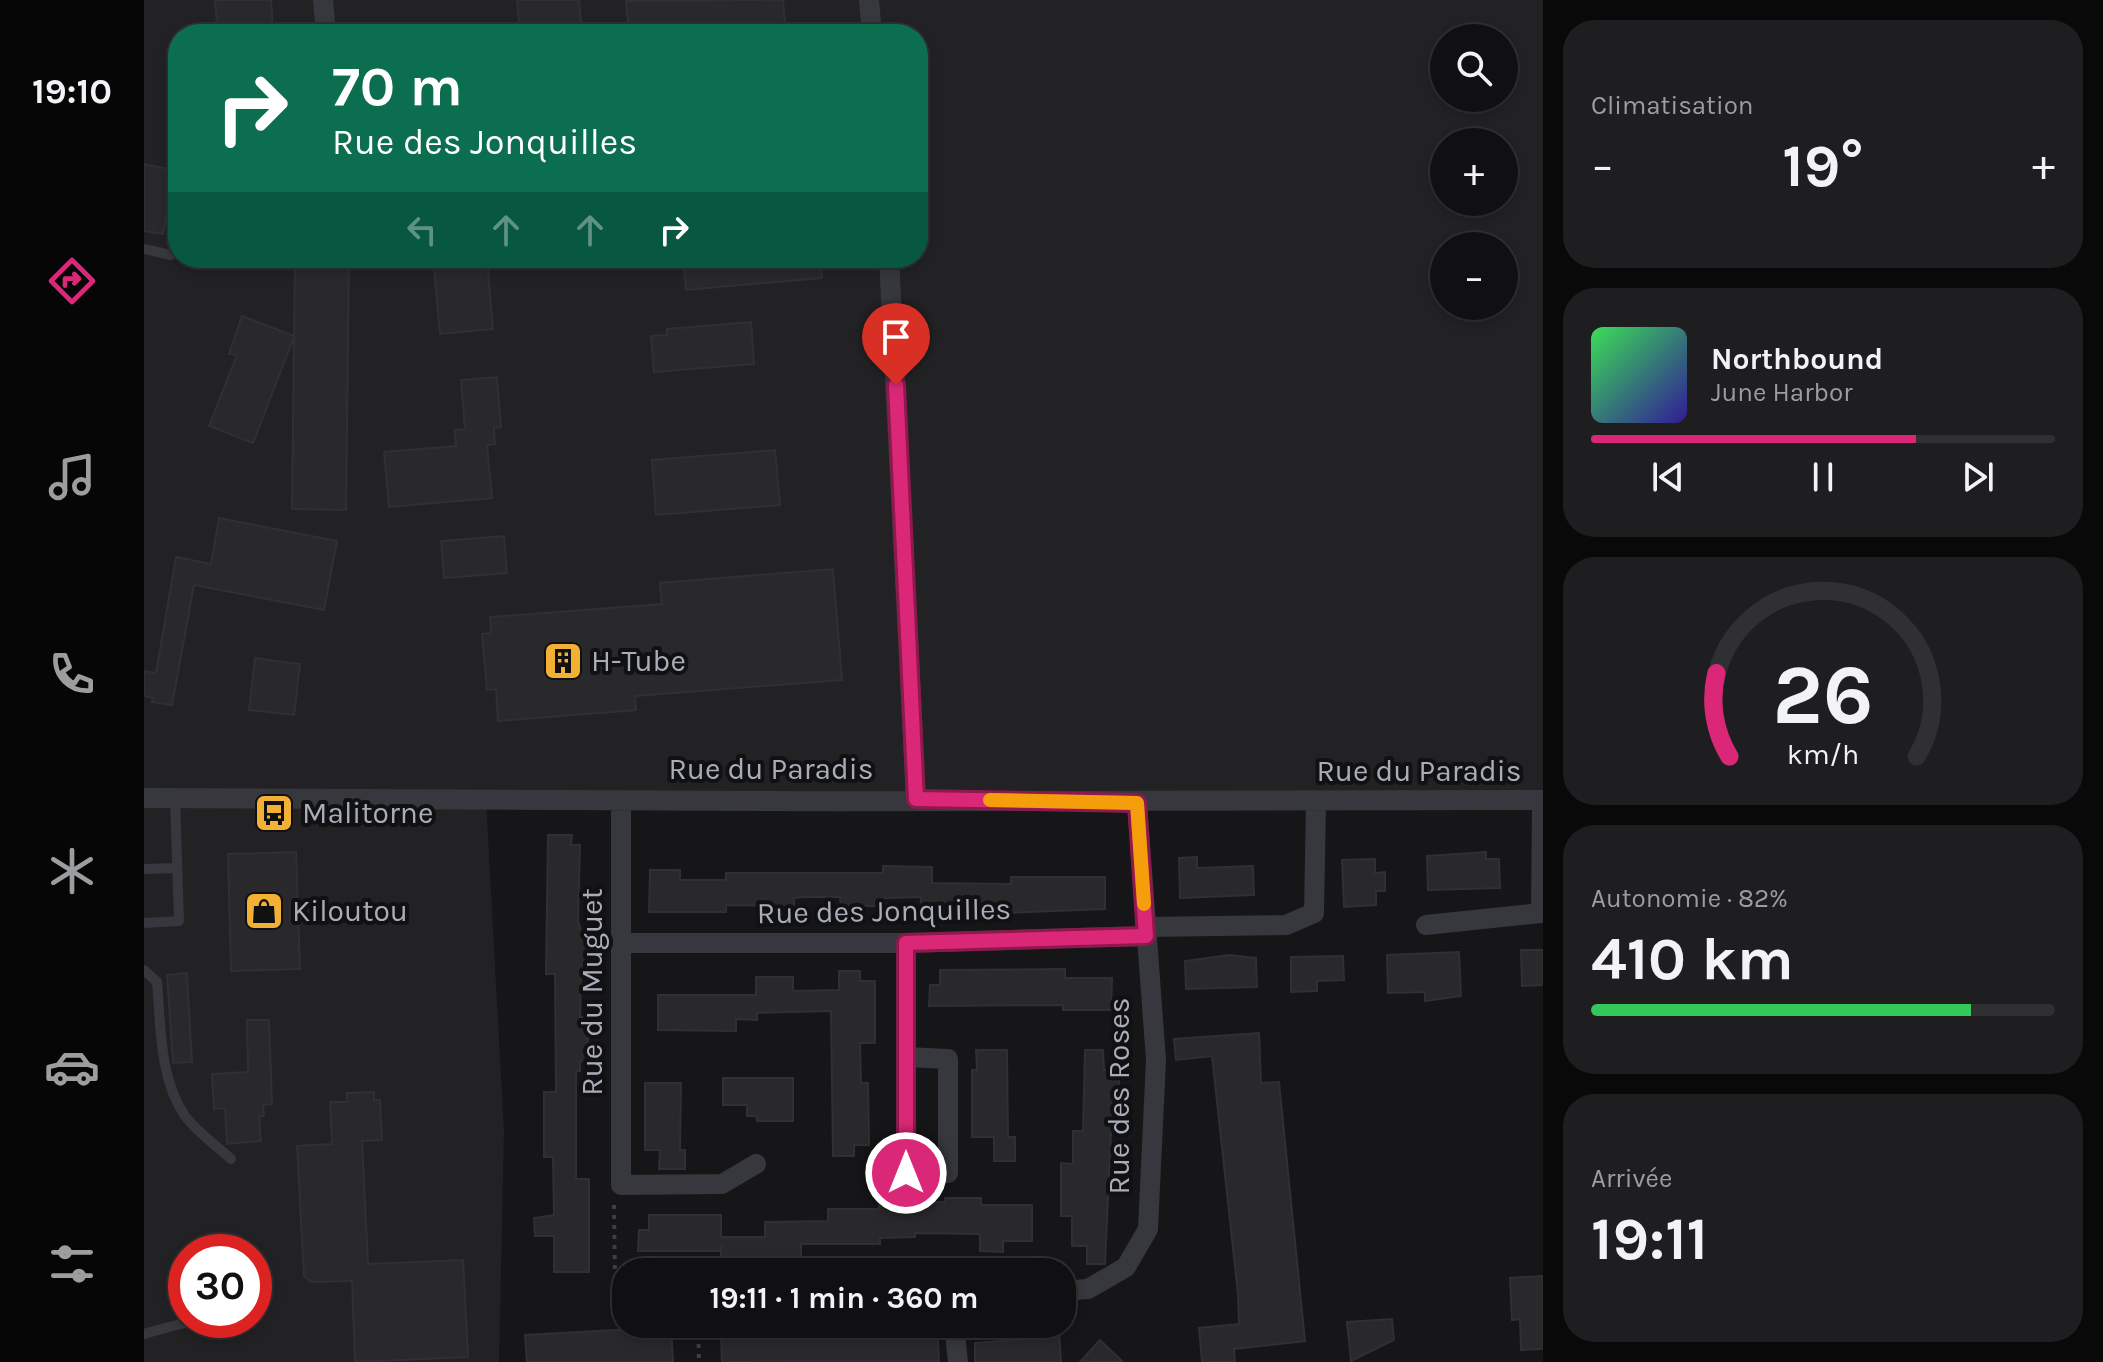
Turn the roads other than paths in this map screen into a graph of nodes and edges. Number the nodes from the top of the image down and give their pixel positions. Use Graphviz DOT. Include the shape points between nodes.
graph roads {
  1 [pos="323,0"];
  2 [pos="869,0"];
  3 [pos="325,24"];
  4 [pos="871,24"];
  5 [pos="144,249"];
  6 [pos="168,254"];
  7 [pos="889,268"];
  8 [pos="144,798"];
  9 [pos="175,799"];
  10 [pos="916,799"];
  11 [pos="621,800"];
  12 [pos="1542,800"];
  13 [pos="1316,802"];
  14 [pos="1137,803"];
  15 [pos="177,868"];
  16 [pos="144,869"];
  17 [pos="144,923"];
  18 [pos="1426,925"];
  19 [pos="1146,932"];
  20 [pos="623,943"];
  21 [pos="906,943"];
  22 [pos="144,970"];
  23 [pos="906,1057"];
  24 [pos="231,1159"];
  25 [pos="756,1164"];
  26 [pos="1076,1290"];
  27 [pos="168,1327"];
  28 [pos="144,1334"];
  29 [pos="955,1338"];
  30 [pos="958,1362"];
  1 -- 3 [label="street"];
  2 -- 4 [label="street"];
  5 -- 6 [label="lane"];
  7 -- 10 [label="street"];
  8 -- 9 [label="street, Rue du Paradis"];
  9 -- 11 [label="street, Rue du Paradis"];
  9 -- 15 [label="lane"];
  10 -- 11 [label="street, Rue du Paradis"];
  10 -- 14 [label="street, Rue du Paradis"];
  11 -- 20 [label="street, Rue du Muguet"];
  12 -- 13 [label="street, Rue du Paradis"];
  12 -- 18 [label="street" via="1541,913"];
  13 -- 14 [label="street, Rue du Paradis"];
  13 -- 19 [label="street, Rue des Jonquilles" via="1314,913 1286,925"];
  14 -- 19 [label="street, Rue des Roses"];
  15 -- 16 [label="lane"];
  15 -- 17 [label="lane" via="179,921"];
  19 -- 21 [label="street, Rue des Jonquilles"];
  19 -- 26 [label="street, Rue des Roses" via="1156,1060 1148,1229 1126,1267 1088,1289"];
  20 -- 21 [label="street, Rue des Jonquilles"];
  20 -- 25 [label="street, Rue du Muguet" via="621,1185 722,1184"];
  21 -- 23 [label="street"];
  22 -- 24 [label="lane" via="157,982 173,1092 186,1117"];
  23 -- 23 [label="street" via="906,1173 948,1173 948,1059"];
  27 -- 28 [label="lane"];
  29 -- 30 [label="street"];
}
